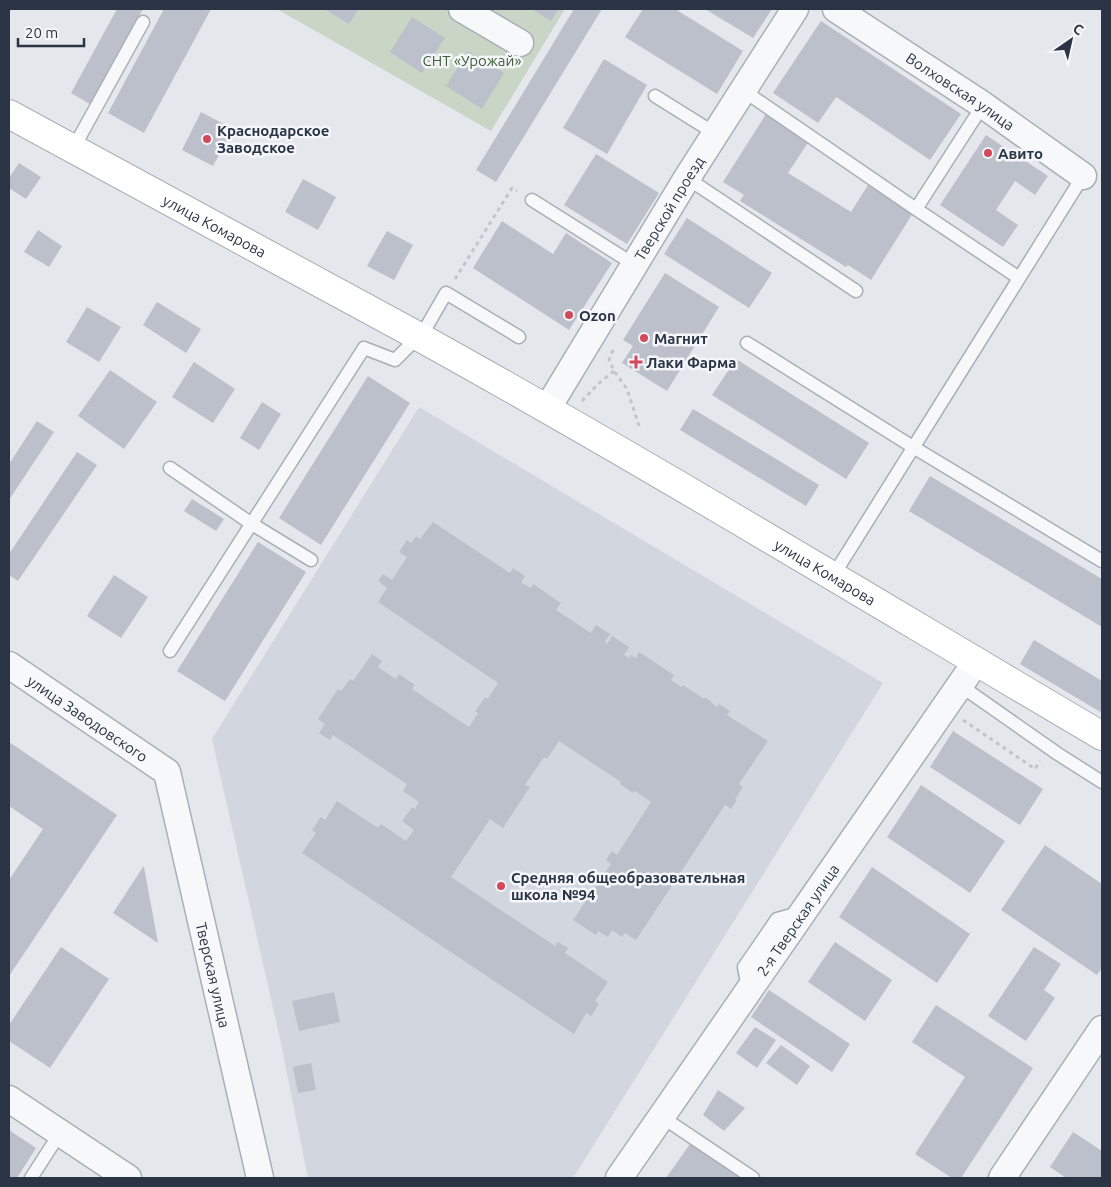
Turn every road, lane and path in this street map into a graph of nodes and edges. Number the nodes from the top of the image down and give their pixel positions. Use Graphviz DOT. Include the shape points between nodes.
graph roads {
  1 [pos="462,9"];
  2 [pos="795,9"];
  3 [pos="836,9"];
  4 [pos="144,22"];
  5 [pos="520,43"];
  6 [pos="744,91"];
  7 [pos="655,96"];
  8 [pos="983,105"];
  9 [pos="9,114"];
  10 [pos="716,134"];
  11 [pos="73,150"];
  12 [pos="1083,176"];
  13 [pos="687,178"];
  14 [pos="532,200"];
  15 [pos="916,209"];
  16 [pos="634,265"];
  17 [pos="1019,278"];
  18 [pos="856,291"];
  19 [pos="446,292"];
  20 [pos="418,336"];
  21 [pos="519,337"];
  22 [pos="747,343"];
  23 [pos="609,360"];
  24 [pos="547,409"];
  25 [pos="639,426"];
  26 [pos="913,447"];
  27 [pos="170,468"];
  28 [pos="252,524"];
  29 [pos="311,560"];
  30 [pos="1102,561"];
  31 [pos="832,576"];
  32 [pos="170,651"];
  33 [pos="974,660"];
  34 [pos="9,665"];
  35 [pos="959,688"];
  36 [pos="1102,736"];
  37 [pos="167,772"];
  38 [pos="1102,782"];
  39 [pos="1102,1029"];
  40 [pos="9,1098"];
  41 [pos="662,1117"];
  42 [pos="60,1133"];
  43 [pos="31,1178"];
  44 [pos="128,1178"];
  45 [pos="260,1178"];
  46 [pos="621,1178"];
  47 [pos="753,1178"];
  48 [pos="1002,1178"];
  1 -- 5 [label="street"];
  2 -- 6 [label="street, Тверской проезд"];
  3 -- 8 [label="street, Волховская улица"];
  4 -- 11 [label="lane"];
  6 -- 10 [label="street, Тверской проезд"];
  6 -- 15 [label="lane"];
  7 -- 10 [label="lane"];
  8 -- 12 [label="street, Волховская улица"];
  8 -- 15 [label="lane"];
  9 -- 11 [label="street, улица Комарова"];
  10 -- 13 [label="street, Тверской проезд"];
  11 -- 20 [label="street, улица Комарова"];
  12 -- 17 [label="lane"];
  13 -- 16 [label="street, Тверской проезд"];
  13 -- 18 [label="lane"];
  14 -- 16 [label="lane"];
  14 -- 19 [label="path" via="512,188"];
  15 -- 17 [label="lane"];
  16 -- 24 [label="street, Тверской проезд"];
  17 -- 26 [label="lane"];
  19 -- 20 [label="lane"];
  19 -- 21 [label="lane"];
  20 -- 24 [label="street, улица Комарова"];
  20 -- 28 [label="lane" via="395,360 364,348"];
  22 -- 26 [label="lane"];
  23 -- 25 [label="path" via="627,390"];
  24 -- 31 [label="street, улица Комарова"];
  26 -- 30 [label="lane"];
  26 -- 31 [label="lane"];
  27 -- 28 [label="lane"];
  28 -- 29 [label="lane"];
  28 -- 32 [label="lane"];
  31 -- 33 [label="street, улица Комарова"];
  33 -- 35 [label="street, 2-я Тверская улица" via="961,674 957,684"];
  33 -- 36 [label="street, улица Комарова"];
  34 -- 37 [label="street, улица Заводовского"];
  35 -- 38 [label="lane"];
  35 -- 41 [label="street, 2-я Тверская улица"];
  37 -- 45 [label="street, Тверская улица"];
  39 -- 48 [label="street"];
  40 -- 42 [label="street"];
  41 -- 46 [label="street, 2-я Тверская улица"];
  41 -- 47 [label="lane"];
  42 -- 43 [label="lane"];
  42 -- 44 [label="street"];
}
